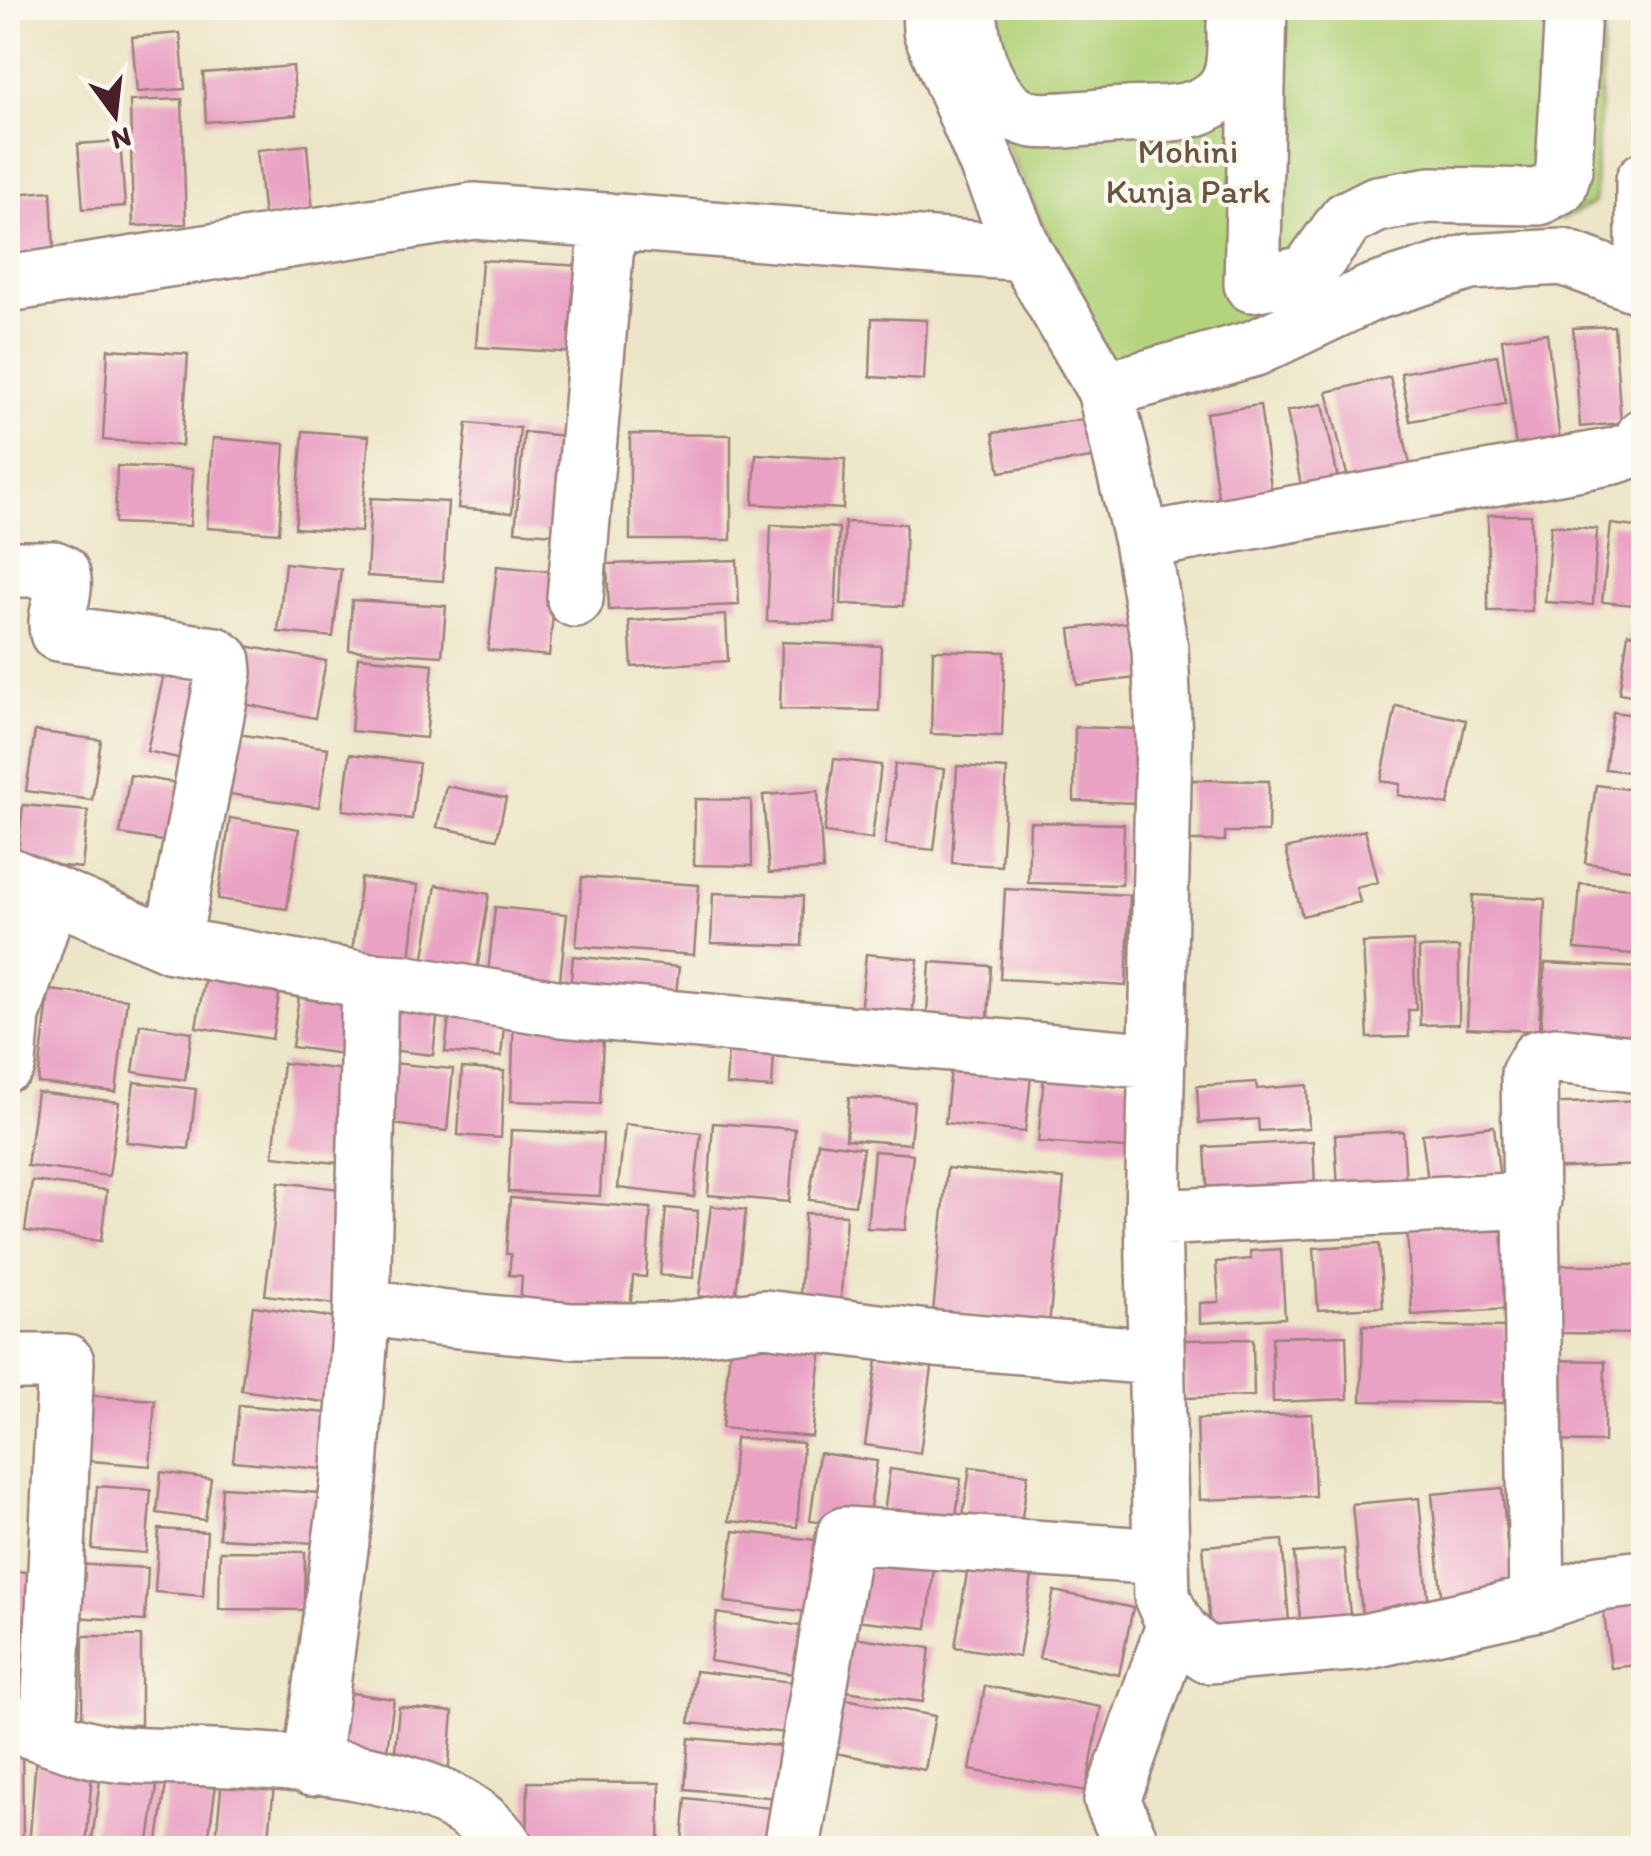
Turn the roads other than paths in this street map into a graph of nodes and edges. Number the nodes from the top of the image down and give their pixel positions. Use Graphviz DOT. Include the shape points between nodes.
graph roads {
  1 [pos="930,8"];
  2 [pos="969,8"];
  3 [pos="1235,8"];
  4 [pos="1259,8"];
  5 [pos="1574,8"];
  6 [pos="1644,180"];
  7 [pos="608,221"];
  8 [pos="1025,253"];
  9 [pos="1644,267"];
  10 [pos="8,284"];
  11 [pos="1644,287"];
  12 [pos="1105,390"];
  13 [pos="1644,436"];
  14 [pos="1142,541"];
  15 [pos="8,570"];
  16 [pos="575,599"];
  17 [pos="29,885"];
  18 [pos="172,945"];
  19 [pos="370,981"];
  20 [pos="1644,1060"];
  21 [pos="1157,1061"];
  22 [pos="8,1063"];
  23 [pos="1533,1200"];
  24 [pos="1153,1218"];
  25 [pos="362,1306"];
  26 [pos="1156,1357"];
  27 [pos="8,1362"];
  28 [pos="1162,1557"];
  29 [pos="1644,1578"];
  30 [pos="1537,1604"];
  31 [pos="1174,1626"];
  32 [pos="28,1729"];
  33 [pos="311,1768"];
  34 [pos="1112,1832"];
  35 [pos="506,1848"];
  36 [pos="792,1848"];
  1 -- 8 [label="street" via="932,31"];
  2 -- 3 [label="street" via="970,37 984,77 1006,104 1033,120 1191,111 1217,96 1232,77"];
  4 -- 5 [label="street" via="1252,284 1307,274 1346,218 1377,204 1430,195 1538,197 1559,186"];
  6 -- 9 [label="street"];
  7 -- 8 [label="street"];
  7 -- 10 [label="street" via="474,210"];
  7 -- 16 [label="street"];
  8 -- 12 [label="street"];
  11 -- 12 [label="street" via="1563,257 1470,262 1371,293 1255,348"];
  12 -- 14 [label="street"];
  13 -- 14 [label="street" via="1638,448 1614,456"];
  14 -- 21 [label="street" via="1160,649 1164,738"];
  15 -- 18 [label="street" via="61,572 58,633 216,654 224,661"];
  17 -- 18 [label="street"];
  17 -- 22 [label="street"];
  18 -- 19 [label="street"];
  19 -- 21 [label="street" via="581,1011"];
  19 -- 25 [label="street"];
  20 -- 23 [label="street" via="1538,1058 1529,1074"];
  21 -- 24 [label="street"];
  23 -- 24 [label="street"];
  23 -- 30 [label="street"];
  24 -- 26 [label="street"];
  25 -- 26 [label="street" via="572,1331 670,1331 764,1318"];
  25 -- 33 [label="street" via="349,1482"];
  26 -- 28 [label="street"];
  27 -- 32 [label="street" via="66,1362"];
  28 -- 31 [label="street" via="1162,1597"];
  28 -- 36 [label="street" via="845,1535"];
  29 -- 30 [label="street" via="1599,1583"];
  30 -- 31 [label="street" via="1364,1642 1208,1655"];
  31 -- 34 [label="street"];
  32 -- 33 [label="street" via="110,1753"];
  33 -- 35 [label="street" via="397,1780 468,1808"];
}
